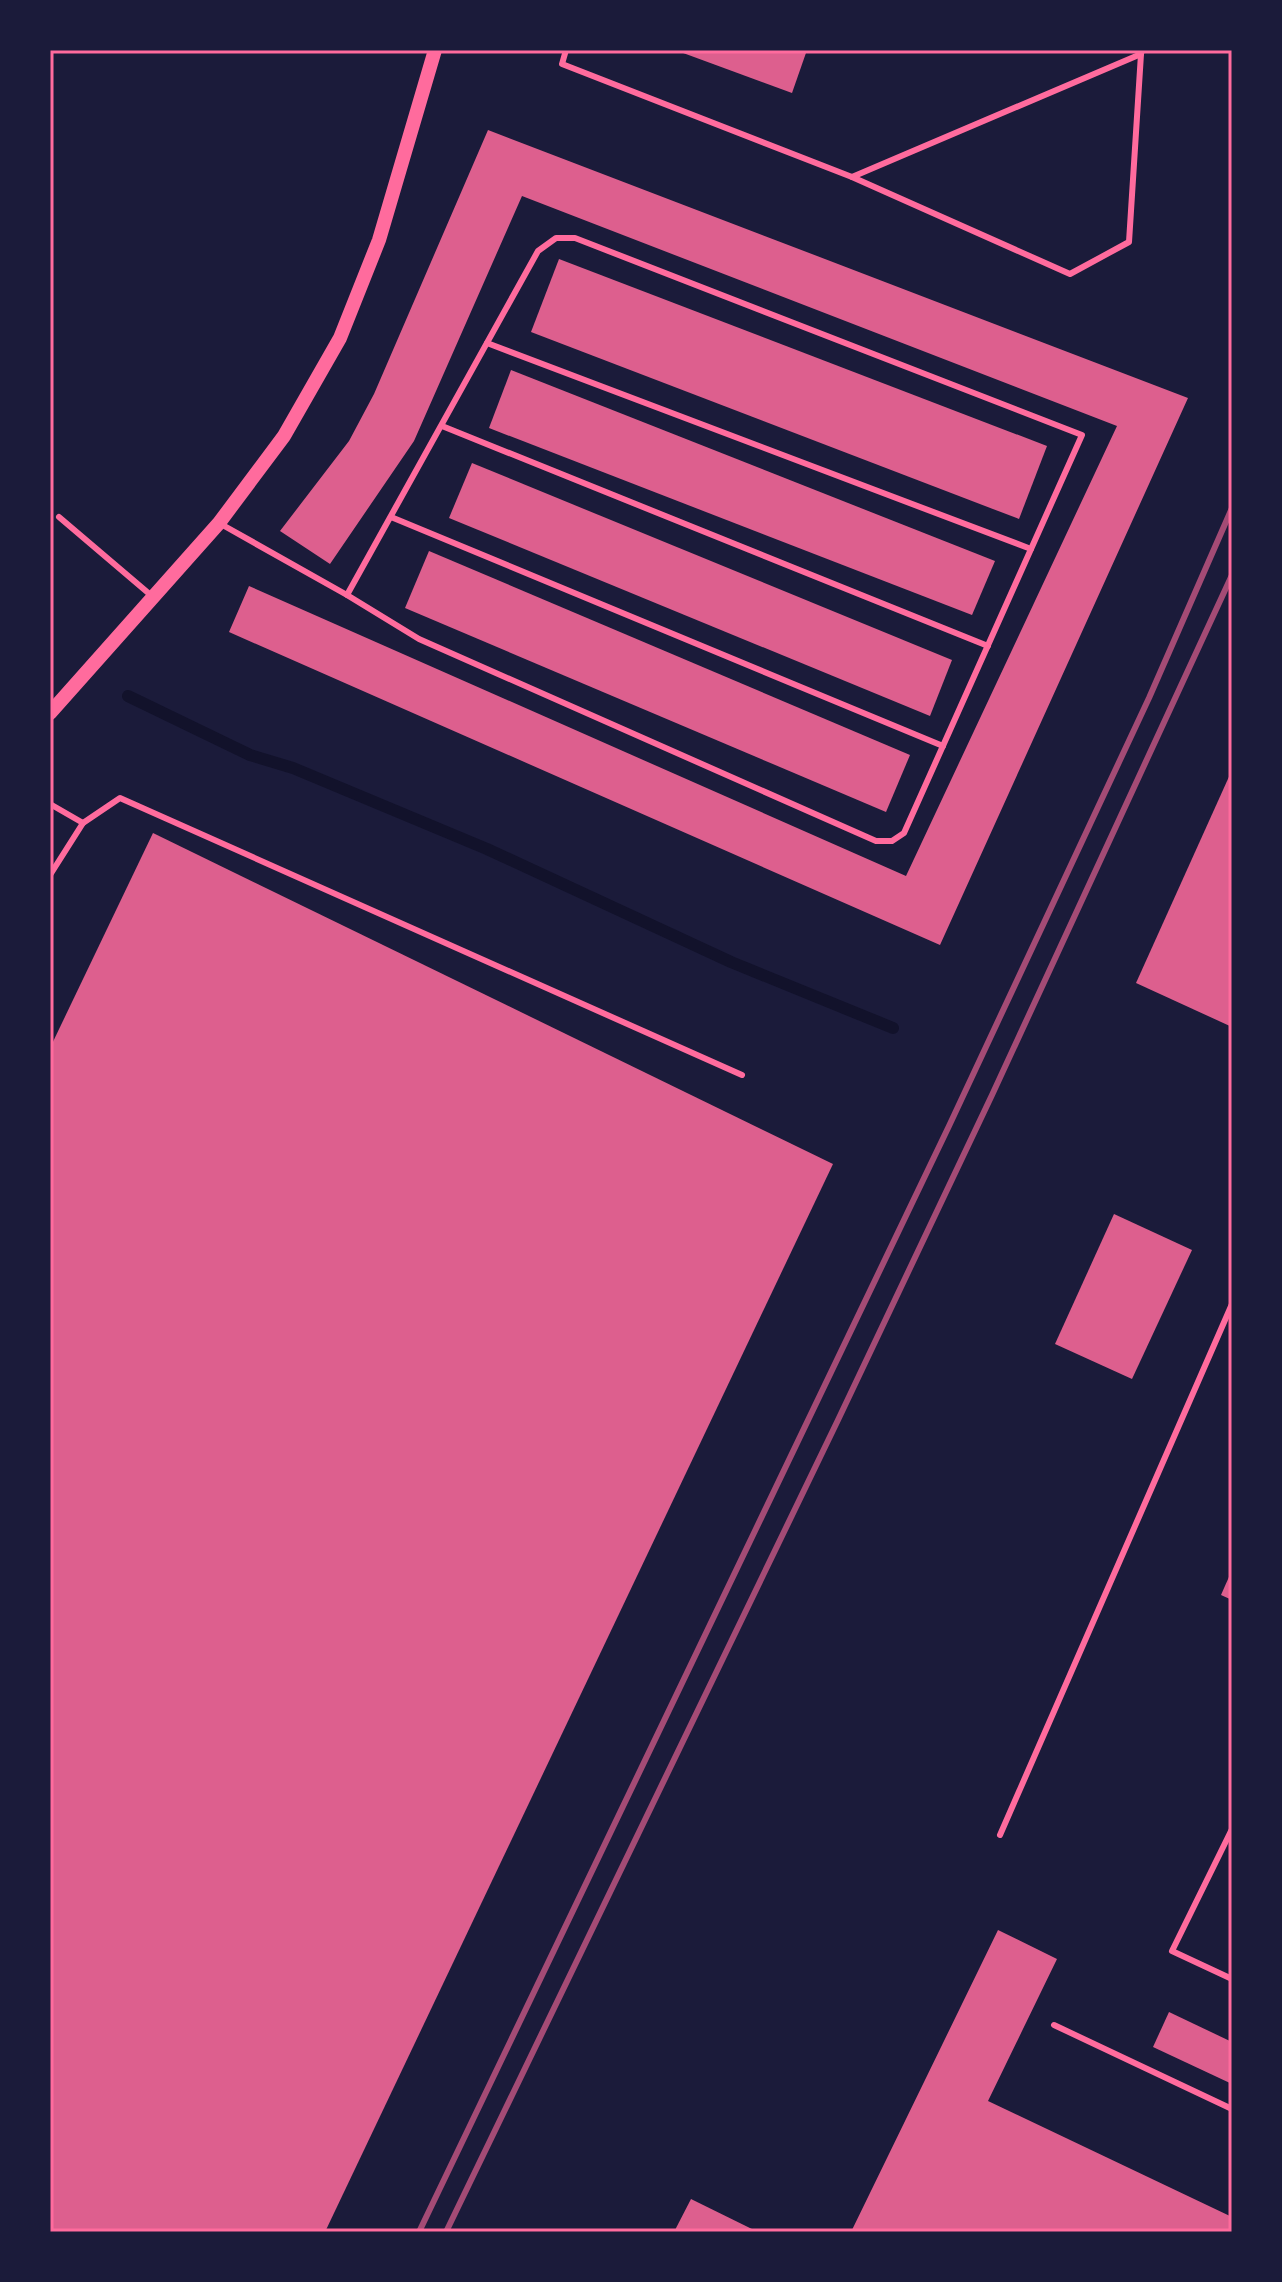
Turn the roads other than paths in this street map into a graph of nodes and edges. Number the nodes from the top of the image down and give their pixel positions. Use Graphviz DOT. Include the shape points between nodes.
graph roads {
  1 [pos="435,50"];
  2 [pos="566,50"];
  3 [pos="1141,52"];
  4 [pos="852,177"];
  5 [pos="487,343"];
  6 [pos="442,426"];
  7 [pos="59,517"];
  8 [pos="391,517"];
  9 [pos="219,523"];
  10 [pos="1031,549"];
  11 [pos="347,595"];
  12 [pos="153,597"];
  13 [pos="988,646"];
  14 [pos="50,713"];
  15 [pos="943,746"];
  16 [pos="50,804"];
  17 [pos="83,823"];
  18 [pos="50,875"];
  19 [pos="742,1075"];
  20 [pos="1232,1304"];
  21 [pos="1232,1829"];
  22 [pos="1000,1835"];
  23 [pos="1232,1979"];
  24 [pos="1054,2025"];
  25 [pos="1232,2109"];
  1 -- 9 [label="street" via="379,240 340,338 284,436"];
  2 -- 4 [label="lane" via="562,64"];
  3 -- 4 [label="lane"];
  3 -- 4 [label="lane" via="1129,242 1070,274"];
  5 -- 6 [label="lane"];
  5 -- 10 [label="lane"];
  5 -- 10 [label="lane" via="538,251 556,238 575,238 1082,435"];
  6 -- 8 [label="lane"];
  6 -- 13 [label="lane"];
  7 -- 12 [label="lane"];
  8 -- 11 [label="lane"];
  8 -- 15 [label="lane"];
  9 -- 11 [label="lane"];
  9 -- 12 [label="street"];
  10 -- 13 [label="lane"];
  11 -- 15 [label="lane" via="419,639 876,841 892,841 904,833"];
  12 -- 14 [label="street"];
  13 -- 15 [label="lane"];
  16 -- 17 [label="lane"];
  17 -- 18 [label="lane"];
  17 -- 19 [label="lane" via="120,798"];
  20 -- 22 [label="lane"];
  21 -- 23 [label="lane" via="1172,1951"];
  24 -- 25 [label="lane"];
}
